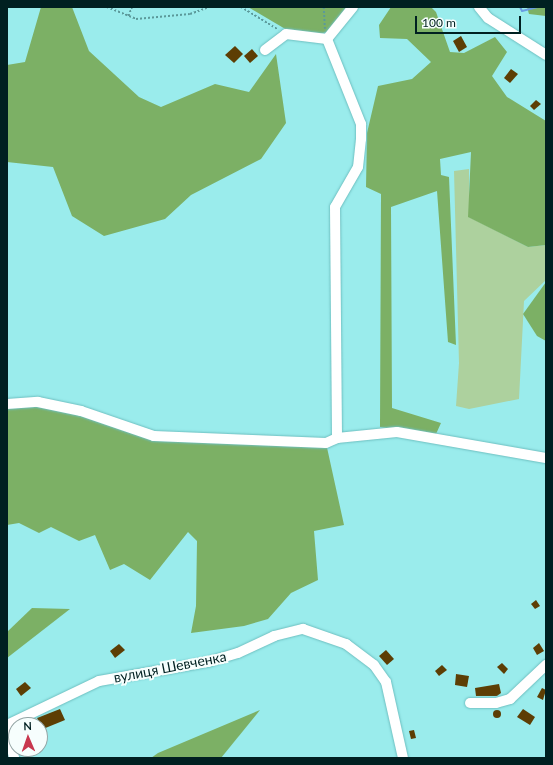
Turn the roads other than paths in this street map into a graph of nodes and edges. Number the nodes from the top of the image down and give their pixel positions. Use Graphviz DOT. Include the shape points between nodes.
graph roads {
  1 [pos="353,7"];
  2 [pos="479,7"];
  3 [pos="327,38"];
  4 [pos="266,50"];
  5 [pos="546,55"];
  6 [pos="7,404"];
  7 [pos="337,438"];
  8 [pos="546,458"];
  9 [pos="546,665"];
  10 [pos="470,703"];
  11 [pos="7,726"];
  12 [pos="14,758"];
  13 [pos="403,758"];
  1 -- 3 [label="street"];
  2 -- 5 [label="street" via="488,18"];
  3 -- 4 [label="street" via="286,34"];
  3 -- 7 [label="street" via="361,124 358,167 335,207"];
  6 -- 7 [label="street" via="38,402 81,411 154,436 326,443"];
  7 -- 8 [label="street" via="397,432"];
  9 -- 10 [label="street" via="510,699 496,703"];
  11 -- 12 [label="street, вулиця Шевченка"];
  11 -- 13 [label="street, вулиця Шевченка" via="98,681 208,662 238,653 274,636 303,629 346,644 374,665 386,682"];
}
